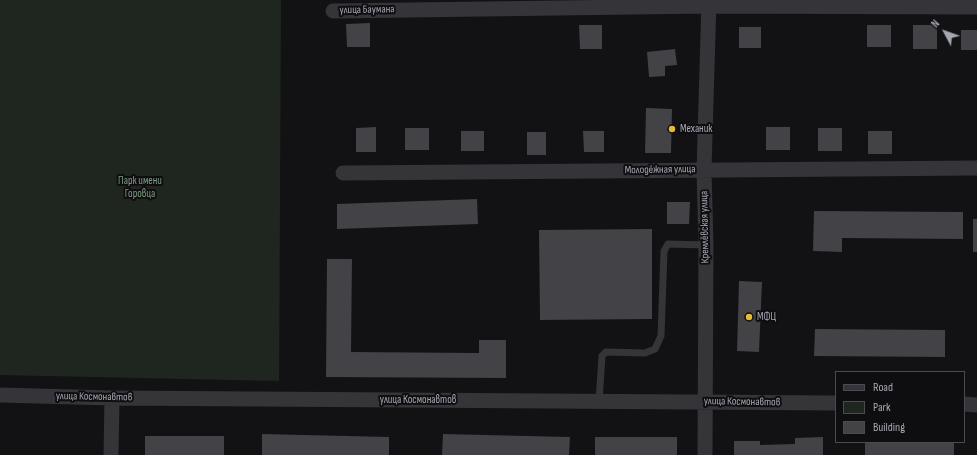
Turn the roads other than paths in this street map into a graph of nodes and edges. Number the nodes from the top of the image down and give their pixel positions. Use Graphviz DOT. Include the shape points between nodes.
graph roads {
  1 [pos="709,3"];
  2 [pos="977,7"];
  3 [pos="333,11"];
  4 [pos="977,168"];
  5 [pos="704,170"];
  6 [pos="343,173"];
  7 [pos="706,245"];
  8 [pos="0,395"];
  9 [pos="112,398"];
  10 [pos="705,401"];
  11 [pos="599,402"];
  12 [pos="835,403"];
  13 [pos="965,404"];
  14 [pos="977,405"];
  15 [pos="111,455"];
  16 [pos="705,455"];
  1 -- 2 [label="street, улица Баумана"];
  1 -- 3 [label="street, улица Баумана"];
  1 -- 5 [label="street, Кремлёвская улица"];
  4 -- 5 [label="street, Молодёжная улица"];
  5 -- 6 [label="street, Молодёжная улица"];
  5 -- 7 [label="street, Кремлёвская улица"];
  7 -- 10 [label="street, Кремлёвская улица"];
  7 -- 11 [label="lane" via="668,244 664,251 661,336 655,349 645,353 606,352 602,356"];
  8 -- 9 [label="street, улица Космонавтов"];
  9 -- 11 [label="street, улица Космонавтов"];
  9 -- 15 [label="street"];
  10 -- 11 [label="street, улица Космонавтов"];
  10 -- 12 [label="street, улица Космонавтов"];
  10 -- 16 [label="street, Кремлёвская улица"];
  13 -- 14 [label="street"];
}
